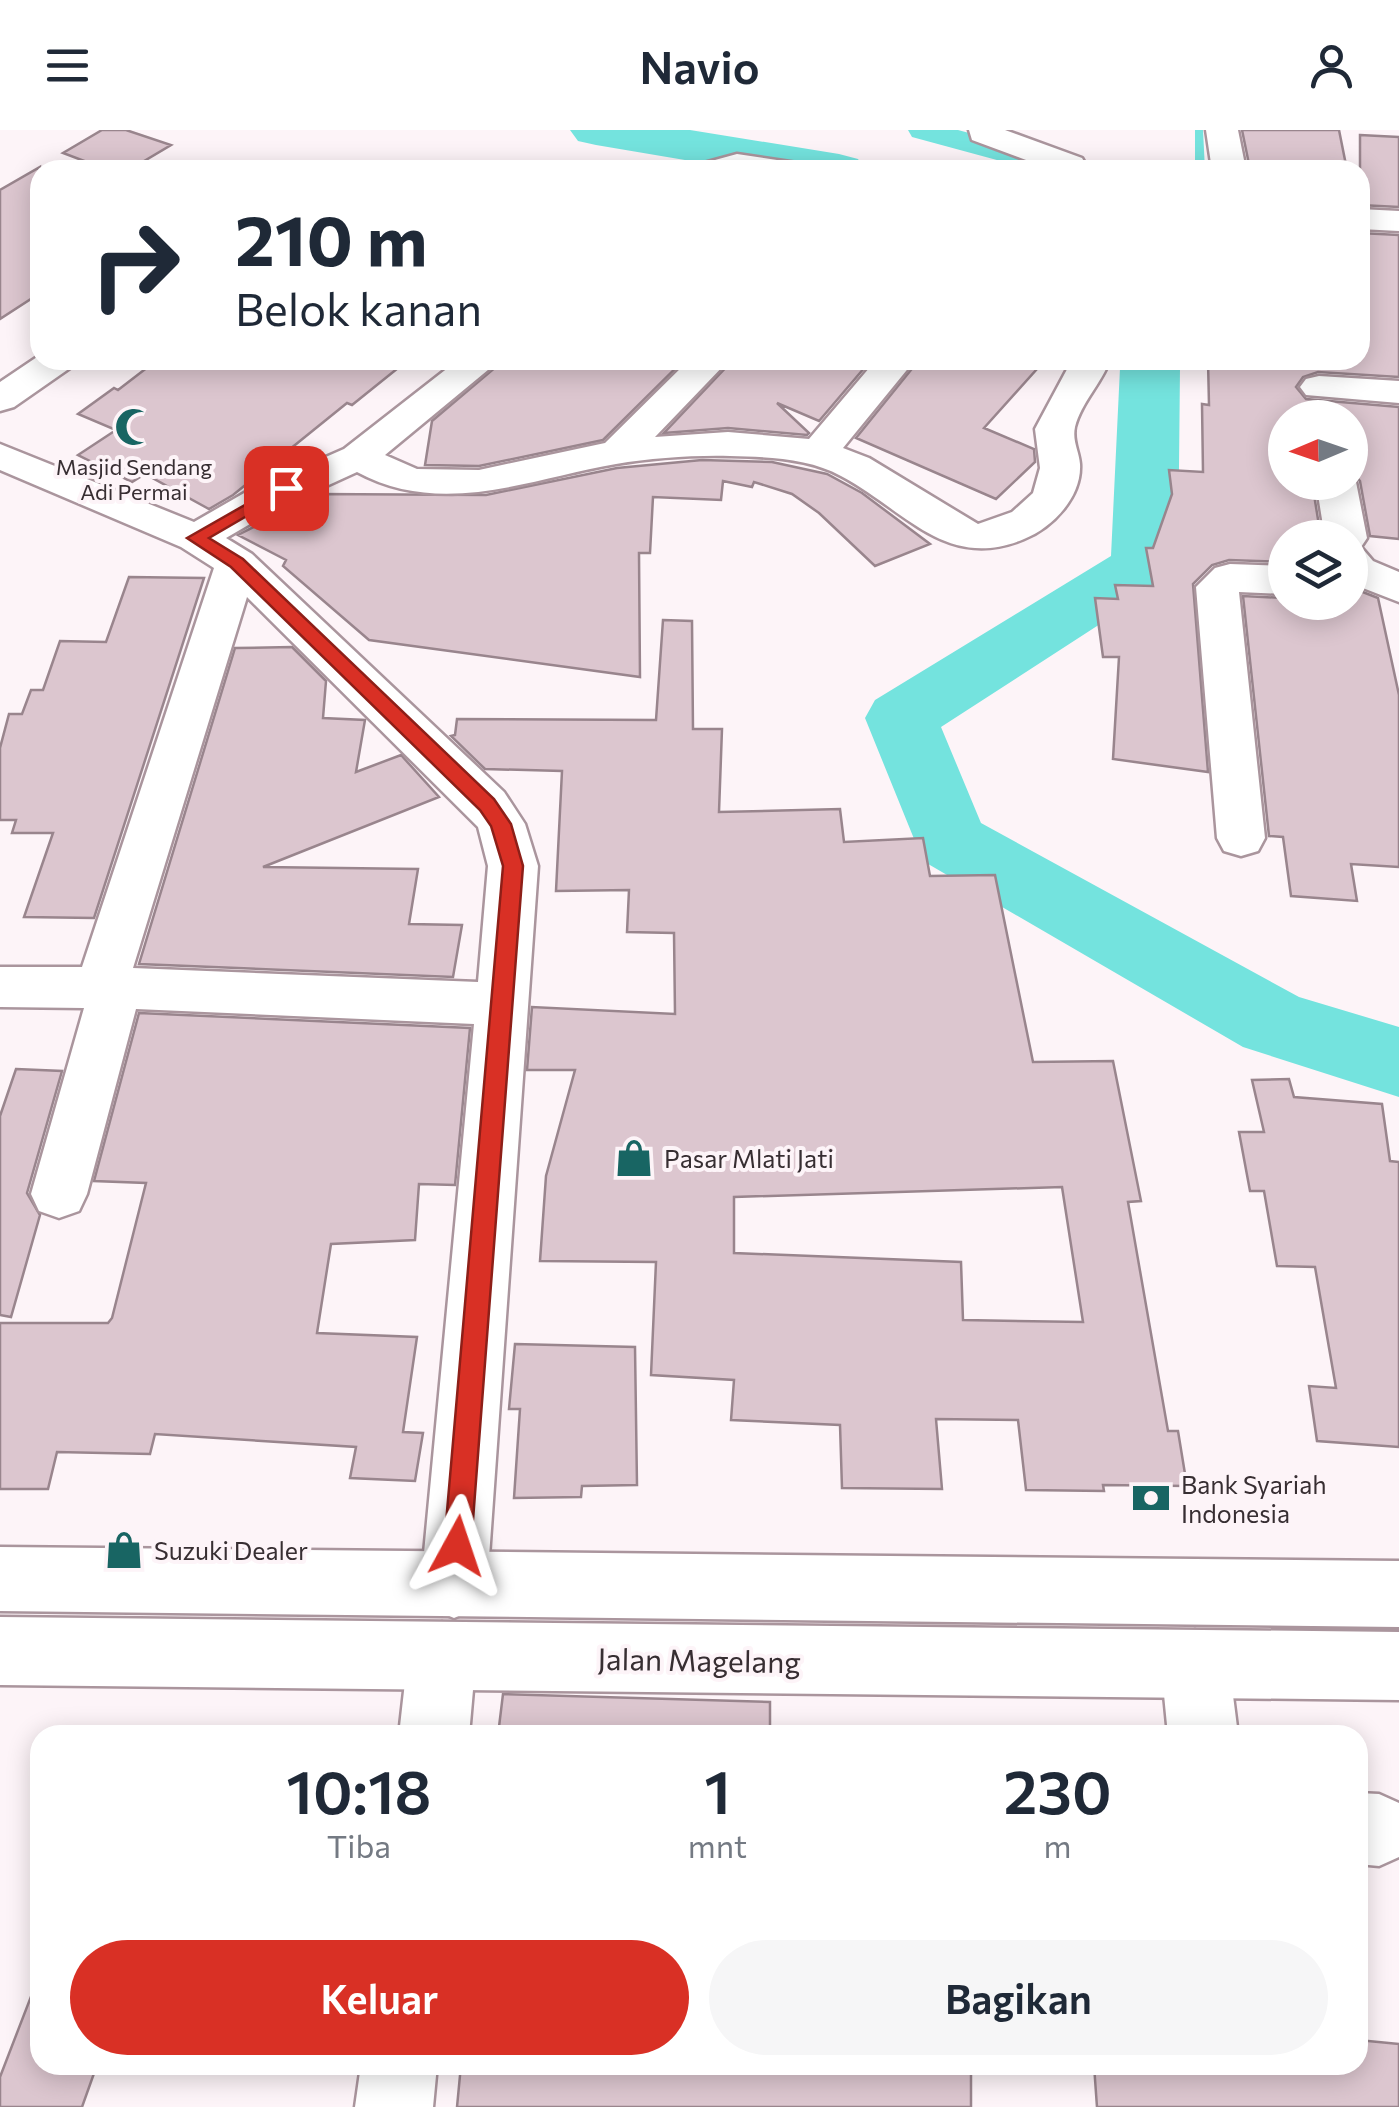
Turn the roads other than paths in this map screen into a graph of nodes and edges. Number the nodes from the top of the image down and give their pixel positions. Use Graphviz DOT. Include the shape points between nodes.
graph roads {
  1 [pos="1069,130"];
  2 [pos="1222,130"];
  3 [pos="983,133"];
  4 [pos="1054,160"];
  5 [pos="1071,160"];
  6 [pos="1227,160"];
  7 [pos="1370,220"];
  8 [pos="1399,221"];
  9 [pos="42,370"];
  10 [pos="468,370"];
  11 [pos="700,370"];
  12 [pos="888,370"];
  13 [pos="1086,370"];
  14 [pos="1319,388"];
  15 [pos="1399,392"];
  16 [pos="0,399"];
  17 [pos="618,452"];
  18 [pos="819,452"];
  19 [pos="0,456"];
  20 [pos="358,457"];
  21 [pos="216,550"];
  22 [pos="1368,575"];
  23 [pos="1268,579"];
  24 [pos="1368,586"];
  25 [pos="1398,588"];
  26 [pos="1241,838"];
  27 [pos="0,987"];
  28 [pos="109,988"];
  29 [pos="501,1004"];
  30 [pos="60,1194"];
  31 [pos="0,1579"];
  32 [pos="454,1585"];
  33 [pos="1399,1594"];
  34 [pos="0,1651"];
  35 [pos="442,1656"];
  36 [pos="1195,1664"];
  37 [pos="1399,1666"];
  38 [pos="435,1725"];
  39 [pos="1203,1725"];
  40 [pos="398,2075"];
  41 [pos="394,2107"];
  1 -- 5 [label="main road"];
  2 -- 6 [label="main road"];
  3 -- 4 [label="main road"];
  7 -- 8 [label="main road"];
  9 -- 16 [label="main road"];
  10 -- 20 [label="main road"];
  11 -- 17 [label="main road"];
  12 -- 18 [label="main road"];
  13 -- 18 [label="main road" via="1055,426 1057,488 1042,508 1003,535 964,536 855,467"];
  14 -- 15 [label="main road"];
  17 -- 18 [label="main road" via="728,444"];
  17 -- 20 [label="main road" via="479,482 417,481"];
  19 -- 21 [label="main road"];
  20 -- 21 [label="main road" via="260,501"];
  21 -- 28 [label="main road"];
  21 -- 29 [label="main road" via="501,824 513,866"];
  22 -- 25 [label="main road"];
  23 -- 26 [label="main road" via="1230,578 1218,586"];
  24 -- 25 [label="main road"];
  27 -- 28 [label="main road"];
  28 -- 29 [label="main road"];
  28 -- 30 [label="main road"];
  29 -- 32 [label="main road"];
  31 -- 32 [label="main road"];
  32 -- 33 [label="main road"];
  34 -- 35 [label="main road, Jalan Magelang"];
  35 -- 36 [label="main road, Jalan Magelang"];
  35 -- 38 [label="main road"];
  36 -- 37 [label="main road, Jalan Magelang"];
  36 -- 39 [label="main road"];
  40 -- 41 [label="main road"];
}
